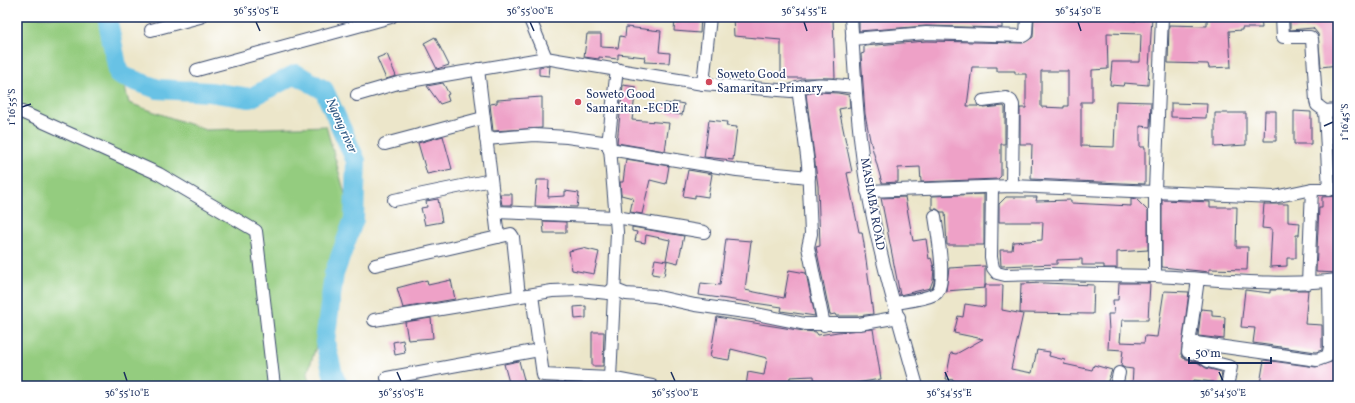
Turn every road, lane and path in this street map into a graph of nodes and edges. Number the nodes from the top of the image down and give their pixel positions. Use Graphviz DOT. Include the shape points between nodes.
graph roads {
  1 [pos="200,17"];
  2 [pos="391,17"];
  3 [pos="529,17"];
  4 [pos="710,17"];
  5 [pos="851,17"];
  6 [pos="1027,17"];
  7 [pos="1162,17"];
  8 [pos="1282,17"];
  9 [pos="151,30"];
  10 [pos="852,39"];
  11 [pos="546,58"];
  12 [pos="478,69"];
  13 [pos="617,69"];
  14 [pos="198,70"];
  15 [pos="703,84"];
  16 [pos="854,87"];
  17 [pos="798,88"];
  18 [pos="357,95"];
  19 [pos="983,101"];
  20 [pos="17,110"];
  21 [pos="1338,110"];
  22 [pos="1325,111"];
  23 [pos="484,118"];
  24 [pos="486,139"];
  25 [pos="386,144"];
  26 [pos="609,146"];
  27 [pos="808,176"];
  28 [pos="491,180"];
  29 [pos="1012,186"];
  30 [pos="992,187"];
  31 [pos="1333,189"];
  32 [pos="1155,190"];
  33 [pos="1312,190"];
  34 [pos="868,191"];
  35 [pos="394,200"];
  36 [pos="495,212"];
  37 [pos="935,216"];
  38 [pos="616,217"];
  39 [pos="704,232"];
  40 [pos="498,237"];
  41 [pos="375,265"];
  42 [pos="1155,276"];
  43 [pos="1198,279"];
  44 [pos="1334,281"];
  45 [pos="1308,283"];
  46 [pos="613,289"];
  47 [pos="532,295"];
  48 [pos="519,296"];
  49 [pos="895,303"];
  50 [pos="899,317"];
  51 [pos="374,320"];
  52 [pos="824,325"];
  53 [pos="1189,342"];
  54 [pos="539,350"];
  55 [pos="1118,374"];
  56 [pos="387,378"];
  57 [pos="610,378"];
  58 [pos="544,380"];
  59 [pos="274,386"];
  60 [pos="652,386"];
  61 [pos="917,386"];
  62 [pos="1116,386"];
  63 [pos="1227,386"];
  1 -- 9 [label="street"];
  2 -- 14 [label="street"];
  3 -- 11 [label="street"];
  4 -- 15 [label="street"];
  5 -- 10 [label="street, MASIMBA ROAD"];
  6 -- 10 [label="street" via="1026,34 1023,36 926,33"];
  7 -- 32 [label="street"];
  8 -- 22 [label="street" via="1284,36 1312,39 1316,105"];
  10 -- 16 [label="street, MASIMBA ROAD"];
  11 -- 12 [label="street"];
  11 -- 13 [label="street"];
  12 -- 18 [label="street" via="398,83"];
  12 -- 23 [label="street"];
  13 -- 15 [label="street"];
  13 -- 26 [label="street"];
  15 -- 17 [label="street" via="791,91"];
  16 -- 17 [label="street" via="822,85"];
  16 -- 34 [label="street, MASIMBA ROAD"];
  17 -- 27 [label="street"];
  19 -- 29 [label="street" via="1006,98 1013,105"];
  20 -- 59 [label="street" via="159,174 256,231"];
  21 -- 22 [label="street"];
  22 -- 31 [label="street"];
  23 -- 24 [label="street"];
  23 -- 25 [label="street"];
  24 -- 26 [label="street" via="534,135 567,137"];
  24 -- 28 [label="street"];
  26 -- 27 [label="street" via="737,170"];
  26 -- 38 [label="street"];
  27 -- 52 [label="street" via="811,234 808,247"];
  28 -- 35 [label="street"];
  28 -- 36 [label="street"];
  29 -- 30 [label="street"];
  29 -- 32 [label="street"];
  30 -- 34 [label="street"];
  30 -- 42 [label="street" via="991,257 997,273"];
  31 -- 33 [label="street"];
  32 -- 33 [label="street" via="1274,197"];
  32 -- 42 [label="street"];
  33 -- 45 [label="street"];
  34 -- 49 [label="street, MASIMBA ROAD" via="884,269"];
  36 -- 38 [label="street"];
  36 -- 40 [label="street"];
  37 -- 49 [label="street" via="940,261 939,290 936,294 924,298"];
  38 -- 39 [label="street"];
  38 -- 46 [label="street"];
  40 -- 41 [label="street"];
  40 -- 48 [label="street" via="511,234 513,237"];
  42 -- 43 [label="street"];
  43 -- 45 [label="street"];
  43 -- 53 [label="street"];
  44 -- 45 [label="street"];
  44 -- 53 [label="street" via="1328,356 1317,360"];
  46 -- 47 [label="street" via="608,293 579,290"];
  46 -- 52 [label="street" via="626,294 654,296"];
  46 -- 57 [label="street"];
  47 -- 48 [label="street"];
  47 -- 54 [label="street"];
  48 -- 51 [label="street"];
  49 -- 50 [label="street, MASIMBA ROAD"];
  50 -- 52 [label="street" via="859,324"];
  50 -- 61 [label="street, MASIMBA ROAD"];
  53 -- 63 [label="street" via="1188,352 1231,367"];
  54 -- 56 [label="street"];
  54 -- 58 [label="street"];
  55 -- 62 [label="street"];
  57 -- 58 [label="street"];
  57 -- 60 [label="street"];
}
